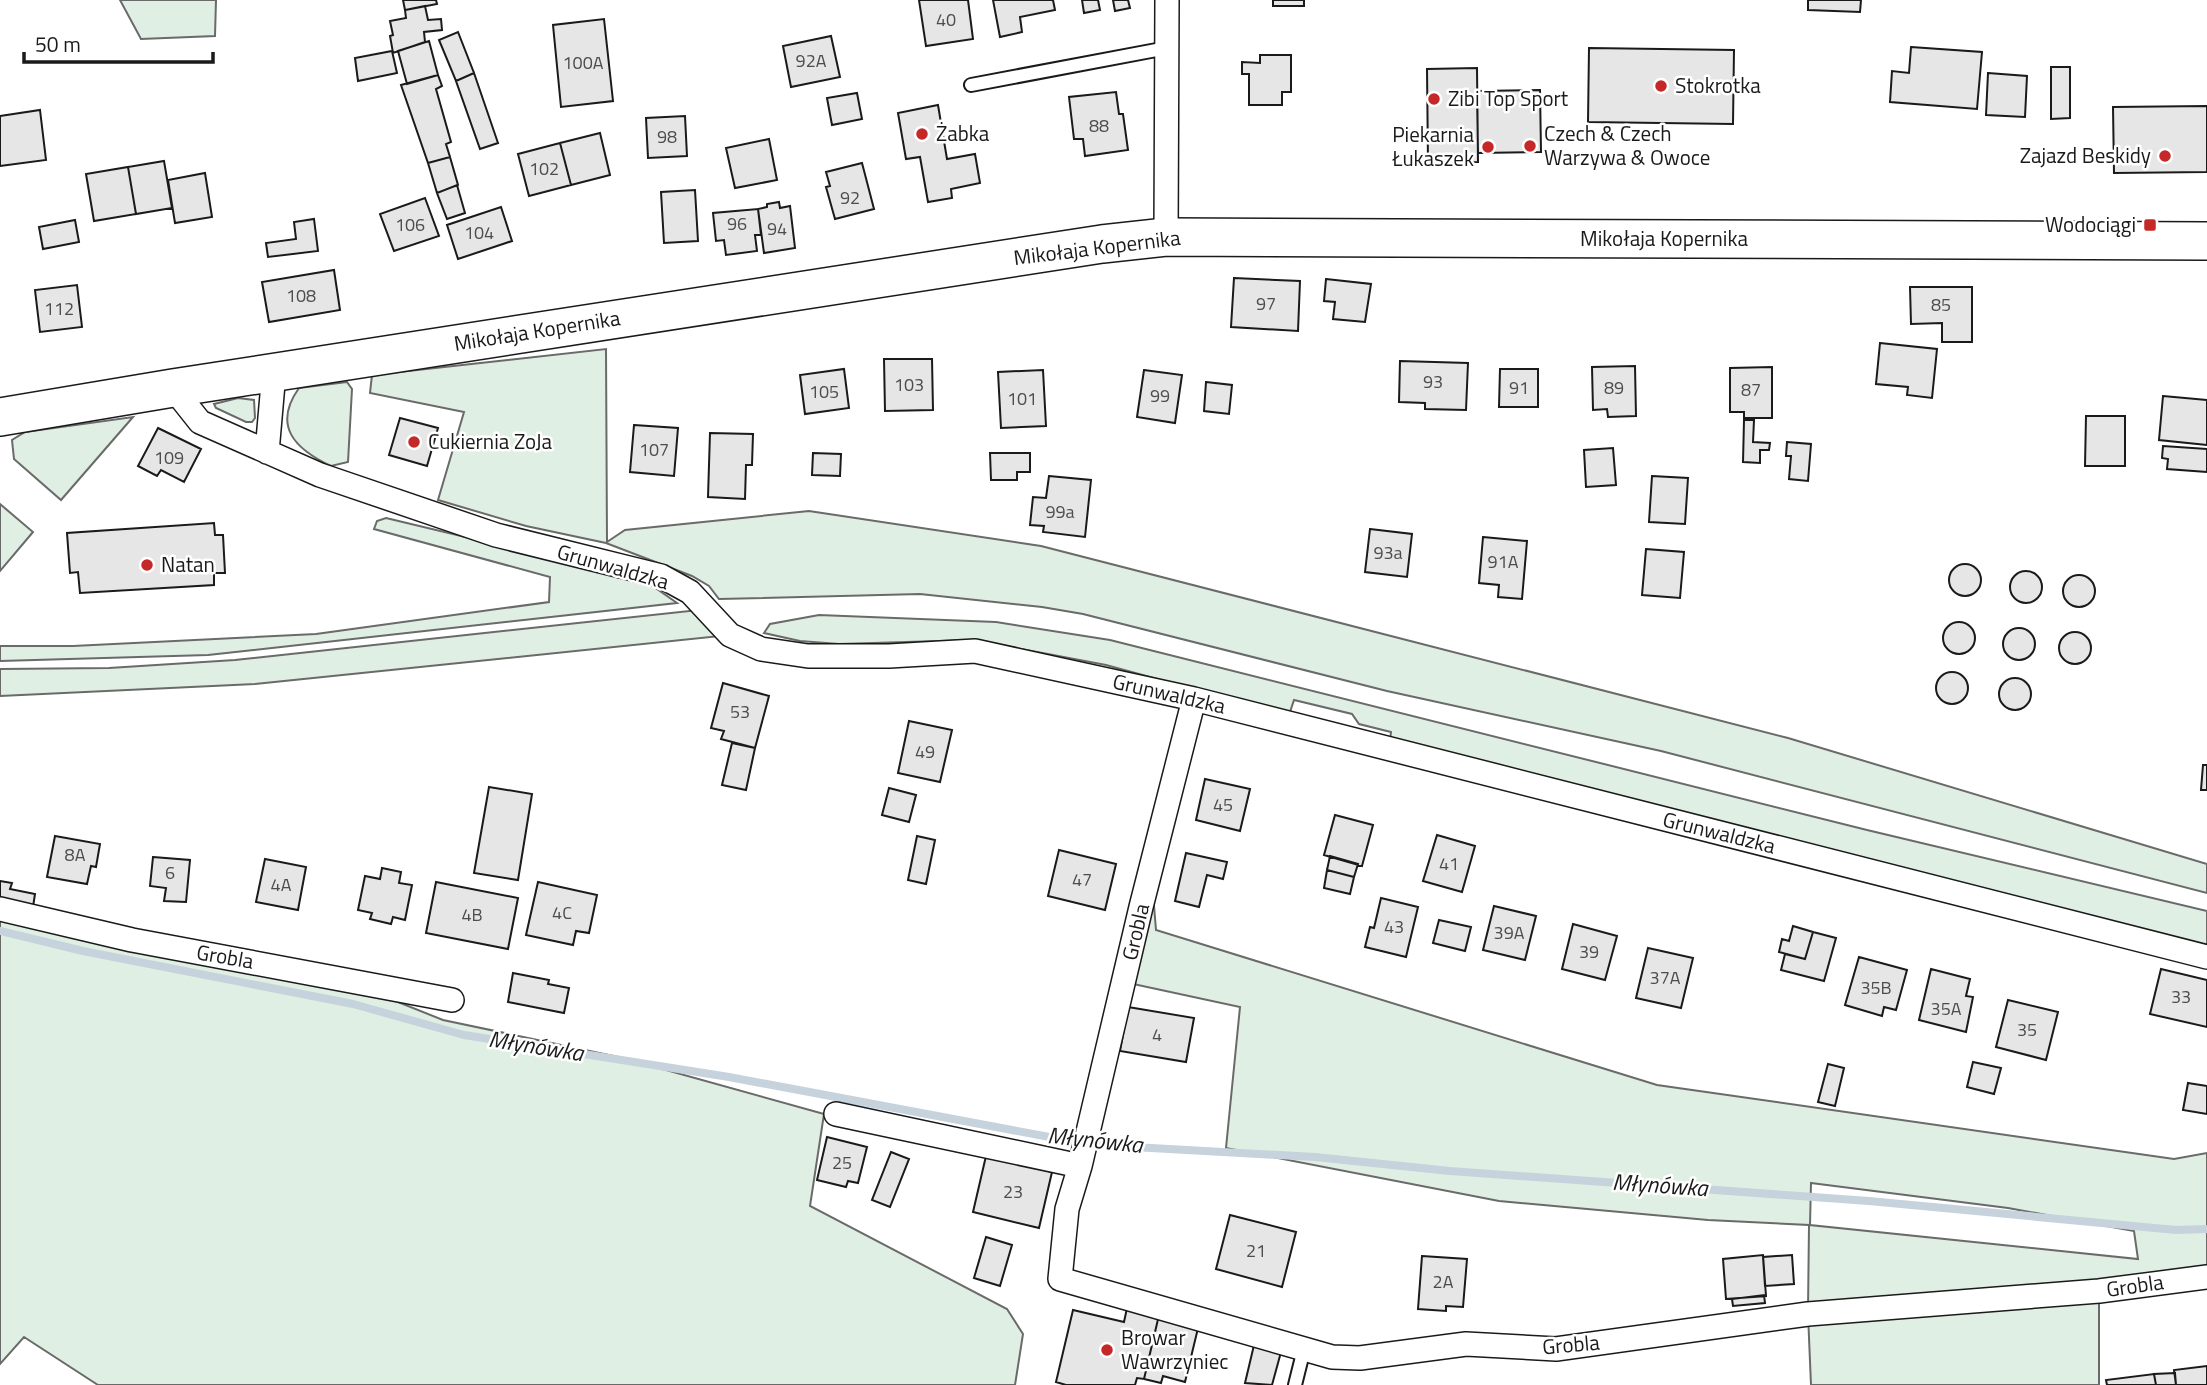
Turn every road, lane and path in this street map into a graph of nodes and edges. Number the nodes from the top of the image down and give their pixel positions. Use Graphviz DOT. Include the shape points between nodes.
graph roads {
  1 [pos="1167,0"];
  2 [pos="1167,48"];
  3 [pos="971,85"];
  4 [pos="1166,237"];
  5 [pos="2207,241"];
  6 [pos="274,372"];
  7 [pos="173,388"];
  8 [pos="0,417"];
  9 [pos="267,452"];
  10 [pos="1194,699"];
  11 [pos="0,909"];
  12 [pos="2207,957"];
  13 [pos="452,999"];
  14 [pos="836,1114"];
  15 [pos="1080,1166"];
  16 [pos="2207,1276"];
  17 [pos="1304,1349"];
  18 [pos="1295,1385"];
  1 -- 2 [label="street"];
  2 -- 3 [label="lane"];
  2 -- 4 [label="street"];
  4 -- 5 [label="main road, Mikołaja Kopernika"];
  4 -- 6 [label="main road, Mikołaja Kopernika"];
  6 -- 7 [label="main road, Mikołaja Kopernika"];
  6 -- 9 [label="street"];
  7 -- 8 [label="main road, Mikołaja Kopernika"];
  7 -- 9 [label="street, Grunwaldzka" via="200,422"];
  9 -- 10 [label="street, Grunwaldzka" via="320,475 496,535 661,576 690,592 730,635 761,649 808,656 975,651"];
  10 -- 12 [label="street, Grunwaldzka"];
  10 -- 15 [label="street, Grobla"];
  11 -- 13 [label="street, Grobla" via="132,940"];
  14 -- 15 [label="street"];
  15 -- 17 [label="street, Grobla" via="1067,1209 1060,1279"];
  16 -- 17 [label="street, Grobla" via="2099,1291 1808,1314 1556,1349 1466,1344 1360,1358"];
  17 -- 18 [label="lane"];
}
